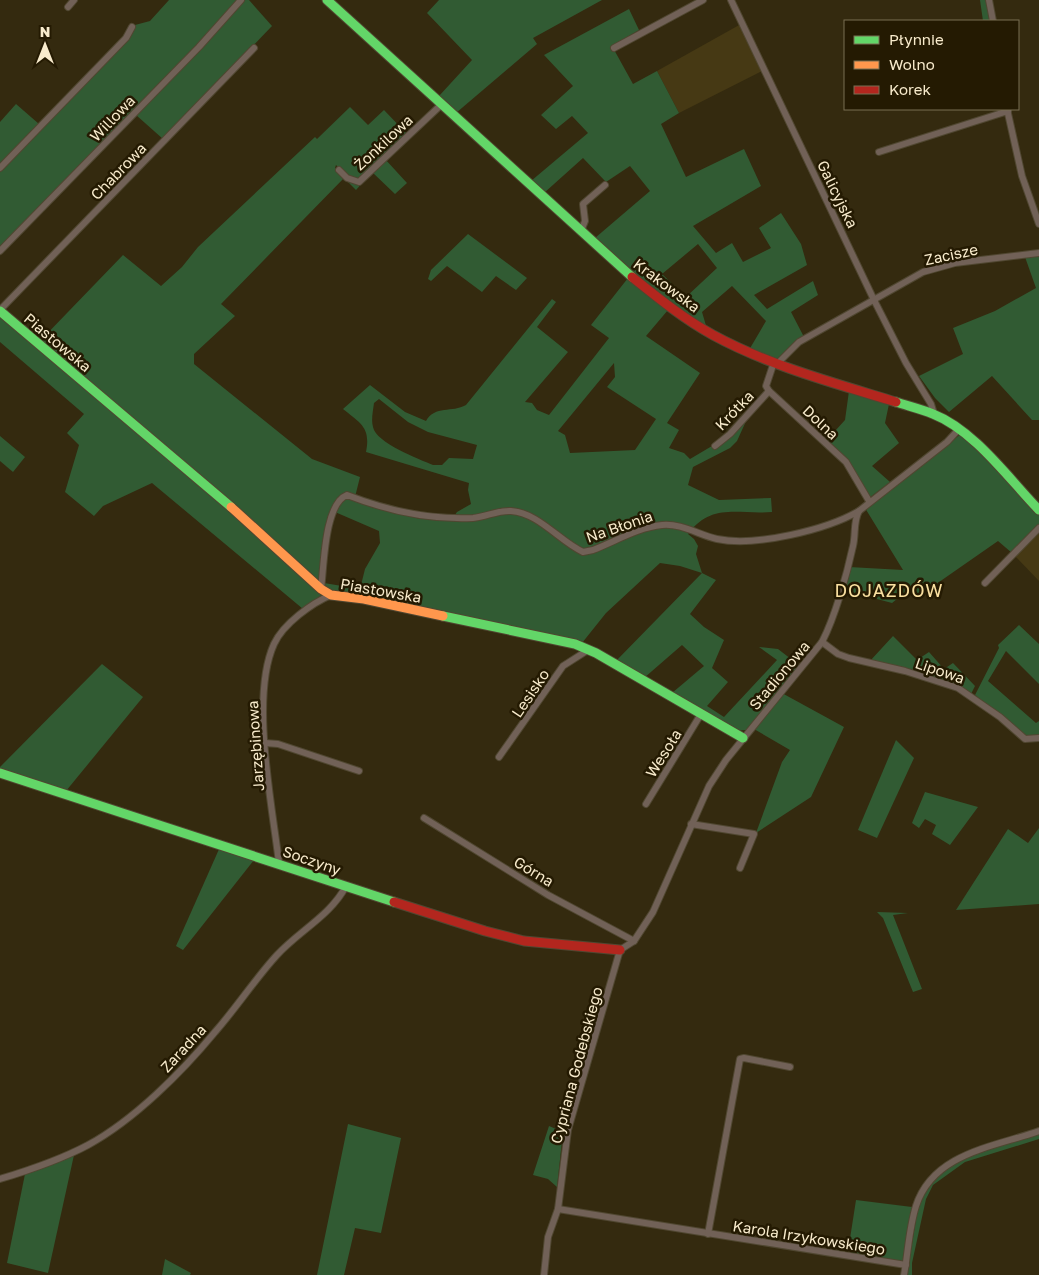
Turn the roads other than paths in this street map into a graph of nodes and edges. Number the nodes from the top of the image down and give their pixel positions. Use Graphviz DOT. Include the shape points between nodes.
graph roads {
  1 [pos="74,0"];
  2 [pos="241,0"];
  3 [pos="327,0"];
  4 [pos="703,0"];
  5 [pos="731,0"];
  6 [pos="989,0"];
  7 [pos="68,7"];
  8 [pos="992,20"];
  9 [pos="132,27"];
  10 [pos="254,48"];
  11 [pos="614,48"];
  12 [pos="442,104"];
  13 [pos="1007,110"];
  14 [pos="878,152"];
  15 [pos="0,168"];
  16 [pos="339,170"];
  17 [pos="605,185"];
  18 [pos="1039,224"];
  19 [pos="581,231"];
  20 [pos="0,252"];
  21 [pos="1039,253"];
  22 [pos="874,300"];
  23 [pos="0,311"];
  24 [pos="776,363"];
  25 [pos="769,391"];
  26 [pos="930,413"];
  27 [pos="959,429"];
  28 [pos="715,446"];
  29 [pos="869,501"];
  30 [pos="1039,510"];
  31 [pos="859,511"];
  32 [pos="1039,528"];
  33 [pos="985,583"];
  34 [pos="321,589"];
  35 [pos="331,596"];
  36 [pos="822,642"];
  37 [pos="588,650"];
  38 [pos="700,714"];
  39 [pos="743,738"];
  40 [pos="1039,738"];
  41 [pos="266,744"];
  42 [pos="499,758"];
  43 [pos="359,771"];
  44 [pos="0,773"];
  45 [pos="646,804"];
  46 [pos="424,818"];
  47 [pos="691,824"];
  48 [pos="279,863"];
  49 [pos="740,868"];
  50 [pos="346,886"];
  51 [pos="634,941"];
  52 [pos="620,950"];
  53 [pos="790,1066"];
  54 [pos="1039,1131"];
  55 [pos="0,1179"];
  56 [pos="558,1209"];
  57 [pos="708,1234"];
  58 [pos="906,1265"];
  59 [pos="544,1275"];
  60 [pos="904,1275"];
  1 -- 7 [label="street"];
  2 -- 20 [label="street, Willowa"];
  3 -- 12 [label="street, Krakowska"];
  4 -- 11 [label="street"];
  5 -- 22 [label="street, Galicyjska"];
  6 -- 8 [label="street"];
  9 -- 15 [label="street" via="126,38"];
  10 -- 23 [label="street, Chabrowa"];
  12 -- 16 [label="street, Żonkilowa" via="359,182"];
  12 -- 19 [label="street, Krakowska"];
  13 -- 14 [label="street"];
  13 -- 18 [label="street" via="1022,176"];
  17 -- 19 [label="street" via="583,204 585,222"];
  19 -- 24 [label="street, Krakowska" via="670,308 714,335"];
  21 -- 22 [label="street, Zacisze" via="955,263 923,272"];
  22 -- 24 [label="street, Zacisze" via="799,342"];
  22 -- 26 [label="street, Galicyjska" via="927,397"];
  23 -- 34 [label="street, Piastowska" via="260,532"];
  24 -- 25 [label="street" via="767,381"];
  24 -- 26 [label="street, Krakowska"];
  25 -- 28 [label="street, Krótka"];
  25 -- 29 [label="street, Dolna" via="846,462"];
  26 -- 27 [label="street, Krakowska"];
  27 -- 29 [label="street" via="947,442"];
  27 -- 30 [label="street, Krakowska"];
  29 -- 31 [label="street"];
  31 -- 34 [label="street, Na Błonia" via="843,520 796,534 752,540 729,541 673,525 654,526 583,552 538,521 518,513 502,512 476,518 419,517 347,496 336,504 333,512 323,555"];
  31 -- 36 [label="street, Stadionowa" via="855,519 853,545 829,629"];
  32 -- 33 [label="street"];
  34 -- 35 [label="street, Piastowska"];
  35 -- 37 [label="street, Piastowska" via="379,602 575,644"];
  35 -- 41 [label="street, Jarzębinowa" via="314,602 275,642 266,668 263,707"];
  36 -- 39 [label="street, Stadionowa"];
  36 -- 40 [label="street, Lipowa" via="838,654 958,688 1025,739"];
  37 -- 38 [label="street, Piastowska"];
  37 -- 42 [label="street, Lesisko" via="563,666"];
  38 -- 39 [label="street, Piastowska"];
  38 -- 45 [label="street, Wesoła"];
  39 -- 47 [label="street, Stadionowa" via="709,786"];
  41 -- 43 [label="street" via="278,744"];
  41 -- 48 [label="street, Jarzębinowa"];
  44 -- 48 [label="street, Soczyny"];
  46 -- 51 [label="street, Górna" via="548,895"];
  47 -- 49 [label="street" via="754,834"];
  47 -- 51 [label="street, Stadionowa" via="675,868"];
  48 -- 50 [label="street, Soczyny"];
  50 -- 52 [label="street, Soczyny" via="524,941"];
  50 -- 55 [label="street, Zaradna" via="338,900 277,955 214,1033 166,1084 127,1118 90,1144 66,1156"];
  51 -- 52 [label="street, Stadionowa"];
  52 -- 56 [label="street, Cypriana Godebskiego" via="568,1130"];
  53 -- 57 [label="street" via="740,1059"];
  54 -- 58 [label="street" via="957,1158 929,1180 916,1206"];
  56 -- 57 [label="street, Karola Irzykowskiego"];
  56 -- 59 [label="street, Cypriana Godebskiego" via="548,1237"];
  57 -- 58 [label="street, Karola Irzykowskiego"];
  58 -- 60 [label="street"];
}
